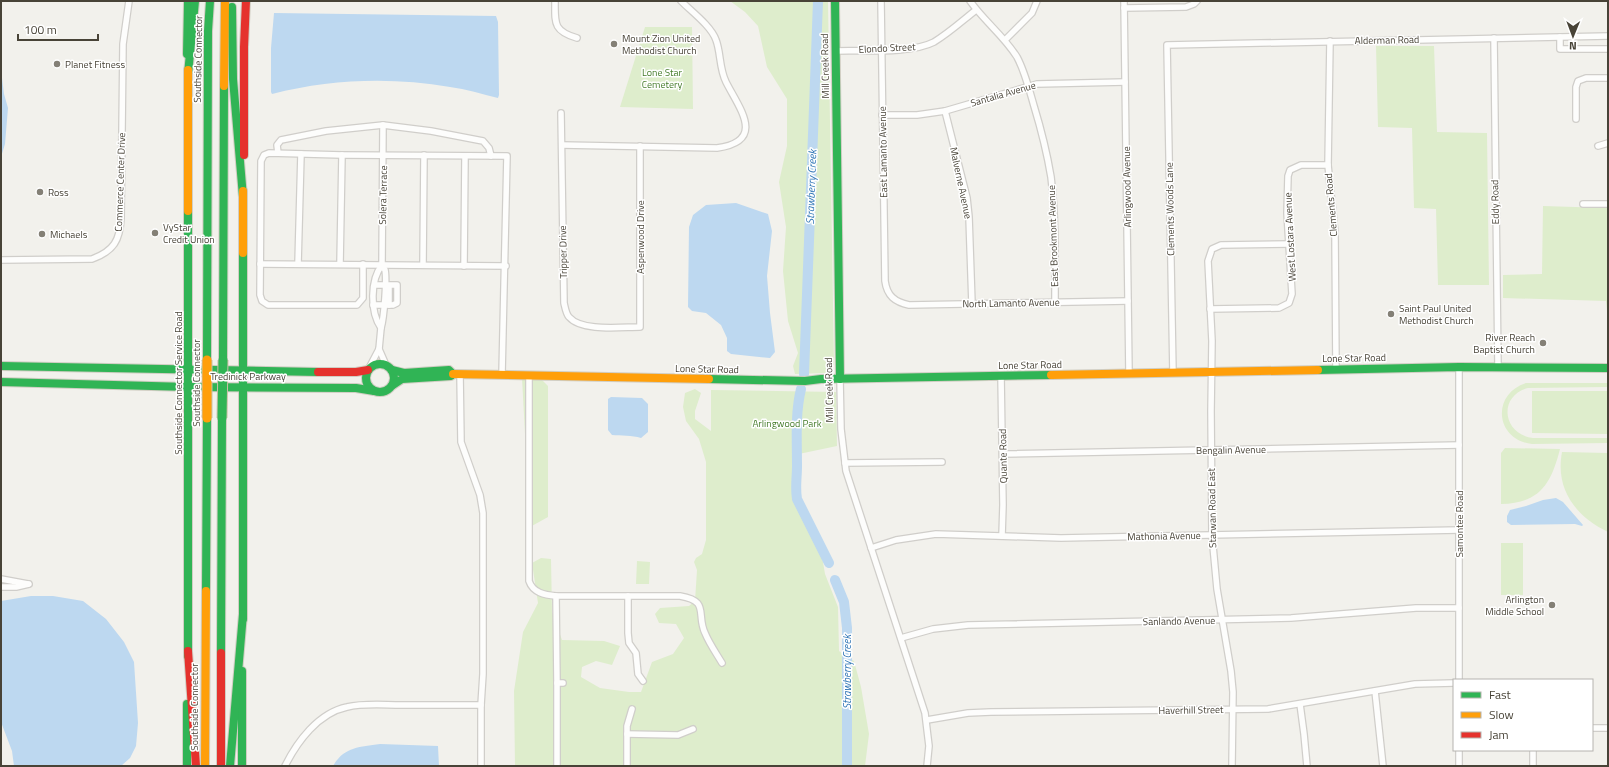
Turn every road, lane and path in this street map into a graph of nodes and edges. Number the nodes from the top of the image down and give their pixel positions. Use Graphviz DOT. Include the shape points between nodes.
graph roads {
  1 [pos="129,1"];
  2 [pos="188,1"];
  3 [pos="196,1"];
  4 [pos="210,1"];
  5 [pos="225,1"];
  6 [pos="232,1"];
  7 [pos="246,1"];
  8 [pos="555,1"];
  9 [pos="681,1"];
  10 [pos="835,1"];
  11 [pos="881,1"];
  12 [pos="970,1"];
  13 [pos="1037,1"];
  14 [pos="1124,1"];
  15 [pos="1197,1"];
  16 [pos="1124,8"];
  17 [pos="976,10"];
  18 [pos="1608,36"];
  19 [pos="1560,37"];
  20 [pos="577,38"];
  21 [pos="1494,38"];
  22 [pos="1005,40"];
  23 [pos="1330,41"];
  24 [pos="1167,45"];
  25 [pos="1608,49"];
  26 [pos="882,50"];
  27 [pos="835,51"];
  28 [pos="188,74"];
  29 [pos="1608,78"];
  30 [pos="1125,82"];
  31 [pos="1028,86"];
  32 [pos="945,111"];
  33 [pos="561,113"];
  34 [pos="882,115"];
  35 [pos="1576,119"];
  36 [pos="383,125"];
  37 [pos="1608,143"];
  38 [pos="562,145"];
  39 [pos="640,146"];
  40 [pos="1598,146"];
  41 [pos="278,153"];
  42 [pos="301,154"];
  43 [pos="342,155"];
  44 [pos="383,155"];
  45 [pos="424,155"];
  46 [pos="465,156"];
  47 [pos="491,156"];
  48 [pos="1328,165"];
  49 [pos="243,197"];
  50 [pos="1583,204"];
  51 [pos="1608,204"];
  52 [pos="1290,244"];
  53 [pos="1,260"];
  54 [pos="260,264"];
  55 [pos="298,264"];
  56 [pos="340,264"];
  57 [pos="363,264"];
  58 [pos="382,265"];
  59 [pos="423,265"];
  60 [pos="464,266"];
  61 [pos="506,266"];
  62 [pos="374,285"];
  63 [pos="387,286"];
  64 [pos="894,300"];
  65 [pos="1128,301"];
  66 [pos="1055,302"];
  67 [pos="972,304"];
  68 [pos="373,305"];
  69 [pos="386,306"];
  70 [pos="1210,309"];
  71 [pos="640,327"];
  72 [pos="381,328"];
  73 [pos="379,349"];
  74 [pos="1,362"];
  75 [pos="1,366"];
  76 [pos="12,366"];
  77 [pos="389,367"];
  78 [pos="1460,367"];
  79 [pos="1498,367"];
  80 [pos="1608,368"];
  81 [pos="369,369"];
  82 [pos="189,370"];
  83 [pos="1336,370"];
  84 [pos="243,371"];
  85 [pos="1212,372"];
  86 [pos="1129,373"];
  87 [pos="1174,373"];
  88 [pos="457,374"];
  89 [pos="502,374"];
  90 [pos="528,375"];
  91 [pos="1001,376"];
  92 [pos="840,379"];
  93 [pos="1,382"];
  94 [pos="393,385"];
  95 [pos="243,386"];
  96 [pos="189,387"];
  97 [pos="374,391"];
  98 [pos="1459,445"];
  99 [pos="1211,450"];
  100 [pos="1003,454"];
  101 [pos="942,462"];
  102 [pos="845,463"];
  103 [pos="1459,530"];
  104 [pos="1212,535"];
  105 [pos="1002,536"];
  106 [pos="871,548"];
  107 [pos="1,579"];
  108 [pos="1,587"];
  109 [pos="556,596"];
  110 [pos="628,596"];
  111 [pos="1459,608"];
  112 [pos="243,614"];
  113 [pos="1223,620"];
  114 [pos="901,638"];
  115 [pos="188,651"];
  116 [pos="722,663"];
  117 [pos="1459,679"];
  118 [pos="643,681"];
  119 [pos="1453,683"];
  120 [pos="1375,691"];
  121 [pos="1300,704"];
  122 [pos="480,705"];
  123 [pos="632,709"];
  124 [pos="1232,710"];
  125 [pos="927,720"];
  126 [pos="1593,728"];
  127 [pos="1608,728"];
  128 [pos="693,730"];
  129 [pos="627,734"];
  130 [pos="1459,751"];
  131 [pos="1533,751"];
  132 [pos="187,766"];
  133 [pos="196,766"];
  134 [pos="205,766"];
  135 [pos="221,766"];
  136 [pos="230,766"];
  137 [pos="242,766"];
  138 [pos="285,766"];
  139 [pos="480,766"];
  140 [pos="557,766"];
  141 [pos="627,766"];
  142 [pos="927,766"];
  143 [pos="1232,766"];
  144 [pos="1307,766"];
  145 [pos="1383,766"];
  146 [pos="1459,766"];
  147 [pos="1533,766"];
  1 -- 53 [label="street, Commerce Center Drive" via="123,44 119,235 112,248 92,259"];
  2 -- 28 [label="main road, Southside Connector Service Road"];
  3 -- 28 [label="main road"];
  4 -- 134 [label="main road, Southside Connector, bridge"];
  5 -- 135 [label="main road, bridge"];
  6 -- 49 [label="main road" via="233,79"];
  7 -- 49 [label="main road"];
  8 -- 20 [label="street" via="556,26 560,32"];
  9 -- 39 [label="street" via="714,35 721,68 744,115 746,130 736,143 728,147"];
  10 -- 27 [label="main road, Mill Creek Road"];
  11 -- 26 [label="street, East Lamanto Avenue"];
  12 -- 17 [label="street, East Brookmont Avenue"];
  13 -- 22 [label="street" via="1032,13"];
  14 -- 16 [label="street, Arlingwood Avenue"];
  15 -- 16 [label="street" via="1186,7"];
  16 -- 30 [label="street, Arlingwood Avenue"];
  17 -- 22 [label="street, East Brookmont Avenue"];
  17 -- 26 [label="street, Elondo Street" via="932,42 916,48"];
  18 -- 19 [label="street, Alderman Road"];
  19 -- 21 [label="street, Alderman Road"];
  19 -- 25 [label="street" via="1560,49"];
  21 -- 23 [label="street, Alderman Road"];
  21 -- 79 [label="street, Eddy Road"];
  22 -- 31 [label="street, East Brookmont Avenue" via="1017,58"];
  23 -- 24 [label="street, Alderman Road"];
  23 -- 48 [label="street, Clements Road"];
  24 -- 87 [label="street, Clements Woods Lane"];
  26 -- 27 [label="street, Elondo Street"];
  26 -- 34 [label="street, East Lamanto Avenue"];
  27 -- 92 [label="main road, Mill Creek Road"];
  28 -- 82 [label="main road, Southside Connector Service Road"];
  29 -- 35 [label="street" via="1586,78 1578,82"];
  30 -- 31 [label="street, Santalia Avenue" via="1050,83"];
  30 -- 65 [label="street, Arlingwood Avenue"];
  31 -- 32 [label="street, Santalia Avenue"];
  31 -- 66 [label="street, East Brookmont Avenue" via="1043,136 1051,177"];
  32 -- 34 [label="street, Santalia Avenue" via="917,115"];
  32 -- 67 [label="street, Malverne Avenue" via="967,198"];
  33 -- 38 [label="street, Tripper Drive"];
  34 -- 64 [label="street, East Lamanto Avenue" via="885,281 886,289"];
  36 -- 41 [label="street" via="326,131 281,140 277,145"];
  36 -- 44 [label="street, Solera Terrace"];
  36 -- 47 [label="street" via="482,141 489,148"];
  37 -- 40 [label="street"];
  38 -- 39 [label="street"];
  38 -- 71 [label="street, Tripper Drive" via="564,303 568,316 577,324 589,326"];
  39 -- 71 [label="street, Aspenwood Drive"];
  41 -- 42 [label="street"];
  41 -- 54 [label="street" via="264,155 261,161"];
  42 -- 43 [label="street"];
  42 -- 55 [label="street"];
  43 -- 44 [label="street"];
  43 -- 56 [label="street"];
  44 -- 45 [label="street"];
  44 -- 58 [label="street, Solera Terrace"];
  45 -- 46 [label="street"];
  45 -- 59 [label="street"];
  46 -- 47 [label="street"];
  46 -- 60 [label="street"];
  47 -- 61 [label="street" via="507,156"];
  48 -- 52 [label="street, West Lostara Avenue" via="1301,165 1290,170 1287,182"];
  48 -- 83 [label="street, Clements Road" via="1334,233"];
  49 -- 84 [label="main road"];
  50 -- 51 [label="street"];
  52 -- 70 [label="street, Starwan Road East" via="1221,245 1212,249 1208,260"];
  52 -- 70 [label="street, West Lostara Avenue" via="1292,294 1289,303 1279,308"];
  54 -- 55 [label="street"];
  54 -- 57 [label="street" via="260,295 262,301 268,305 357,305 363,298"];
  55 -- 56 [label="street"];
  56 -- 57 [label="street"];
  57 -- 58 [label="street"];
  58 -- 59 [label="street"];
  58 -- 62 [label="street, Solera Terrace"];
  58 -- 63 [label="street, Solera Terrace"];
  59 -- 60 [label="street"];
  60 -- 61 [label="street"];
  61 -- 89 [label="street"];
  62 -- 63 [label="street"];
  62 -- 68 [label="street, Solera Terrace"];
  63 -- 69 [label="street, Solera Terrace"];
  63 -- 69 [label="street" via="397,286 397,303"];
  64 -- 67 [label="street, North Lamanto Avenue" via="909,305"];
  65 -- 66 [label="street, North Lamanto Avenue"];
  65 -- 86 [label="street, Arlingwood Avenue"];
  66 -- 67 [label="street, North Lamanto Avenue"];
  68 -- 69 [label="street"];
  68 -- 72 [label="street, Solera Terrace"];
  69 -- 72 [label="street, Solera Terrace"];
  70 -- 85 [label="street, Starwan Road East"];
  72 -- 73 [label="street, Solera Terrace"];
  73 -- 77 [label="street, Solera Terrace"];
  73 -- 81 [label="street, Solera Terrace"];
  74 -- 76 [label="street"];
  75 -- 76 [label="main road, Tredinick Parkway"];
  76 -- 82 [label="main road, Tredinick Parkway"];
  77 -- 81 [label="main road" via="375,364"];
  77 -- 88 [label="main road, Lone Star Road" via="404,373 450,370"];
  77 -- 94 [label="main road" via="394,377"];
  78 -- 79 [label="main road, Lone Star Road"];
  78 -- 83 [label="main road, Lone Star Road"];
  78 -- 98 [label="street, Samontee Road"];
  79 -- 80 [label="main road, Lone Star Road"];
  81 -- 84 [label="main road, Tredinick Parkway" via="356,372"];
  81 -- 97 [label="main road" via="366,382"];
  82 -- 84 [label="main road, Tredinick Parkway"];
  82 -- 96 [label="main road, Southside Connector Service Road"];
  83 -- 85 [label="main road, Lone Star Road"];
  84 -- 95 [label="main road"];
  85 -- 87 [label="main road, Lone Star Road"];
  85 -- 99 [label="street, Starwan Road East"];
  86 -- 87 [label="main road, Lone Star Road"];
  86 -- 91 [label="main road, Lone Star Road"];
  88 -- 89 [label="main road, Lone Star Road"];
  88 -- 94 [label="main road, Lone Star Road" via="402,379"];
  88 -- 122 [label="street" via="461,442 483,512 483,674"];
  89 -- 90 [label="main road, Lone Star Road"];
  90 -- 92 [label="main road, Lone Star Road" via="805,381"];
  90 -- 109 [label="street" via="530,581 537,592"];
  91 -- 92 [label="main road, Lone Star Road"];
  91 -- 100 [label="street, Quante Road"];
  92 -- 102 [label="street, Mill Creek Road"];
  93 -- 96 [label="main road, Tredinick Parkway"];
  94 -- 97 [label="main road" via="384,392"];
  95 -- 96 [label="main road, Tredinick Parkway"];
  95 -- 97 [label="main road, Tredinick Parkway" via="356,388"];
  95 -- 112 [label="main road"];
  96 -- 115 [label="main road, Southside Connector Service Road"];
  98 -- 99 [label="street, Bengalin Avenue"];
  98 -- 103 [label="street, Samontee Road"];
  99 -- 100 [label="street, Bengalin Avenue"];
  99 -- 104 [label="street, Starwan Road East"];
  100 -- 105 [label="street, Quante Road"];
  101 -- 102 [label="street"];
  102 -- 106 [label="street, Mill Creek Road"];
  103 -- 104 [label="street, Mathonia Avenue"];
  103 -- 111 [label="street, Samontee Road"];
  104 -- 105 [label="street, Mathonia Avenue" via="1061,538"];
  104 -- 113 [label="street, Starwan Road East"];
  105 -- 106 [label="street, Mathonia Avenue" via="936,534 896,540"];
  106 -- 114 [label="street, Mill Creek Road"];
  107 -- 108 [label="street" via="28,584"];
  109 -- 110 [label="street"];
  109 -- 140 [label="street" via="560,683"];
  110 -- 116 [label="street" via="680,596 696,602 702,613 704,631"];
  110 -- 118 [label="street" via="629,643 636,653 638,674"];
  111 -- 113 [label="street, Sanlando Avenue" via="1416,608 1311,617"];
  111 -- 117 [label="street, Samontee Road"];
  112 -- 136 [label="main road"];
  112 -- 137 [label="main road"];
  113 -- 114 [label="street, Sanlando Avenue" via="968,625 933,629"];
  113 -- 124 [label="street, Starwan Road East" via="1232,671"];
  114 -- 125 [label="street, Mill Creek Road"];
  115 -- 132 [label="main road, Southside Connector Service Road"];
  115 -- 133 [label="main road"];
  119 -- 120 [label="street, Haverhill Street" via="1415,684"];
  120 -- 121 [label="street, Haverhill Street"];
  120 -- 145 [label="street"];
  121 -- 124 [label="street, Haverhill Street" via="1268,709"];
  121 -- 144 [label="street"];
  122 -- 138 [label="street" via="346,707 313,726 299,741"];
  122 -- 139 [label="street"];
  123 -- 129 [label="street"];
  124 -- 125 [label="street, Haverhill Street" via="991,712"];
  124 -- 143 [label="street, Starwan Road East"];
  125 -- 142 [label="street, Mill Creek Road"];
  126 -- 127 [label="street"];
  128 -- 129 [label="street" via="678,734"];
  129 -- 141 [label="street"];
  130 -- 146 [label="street"];
  131 -- 147 [label="street"];
}
